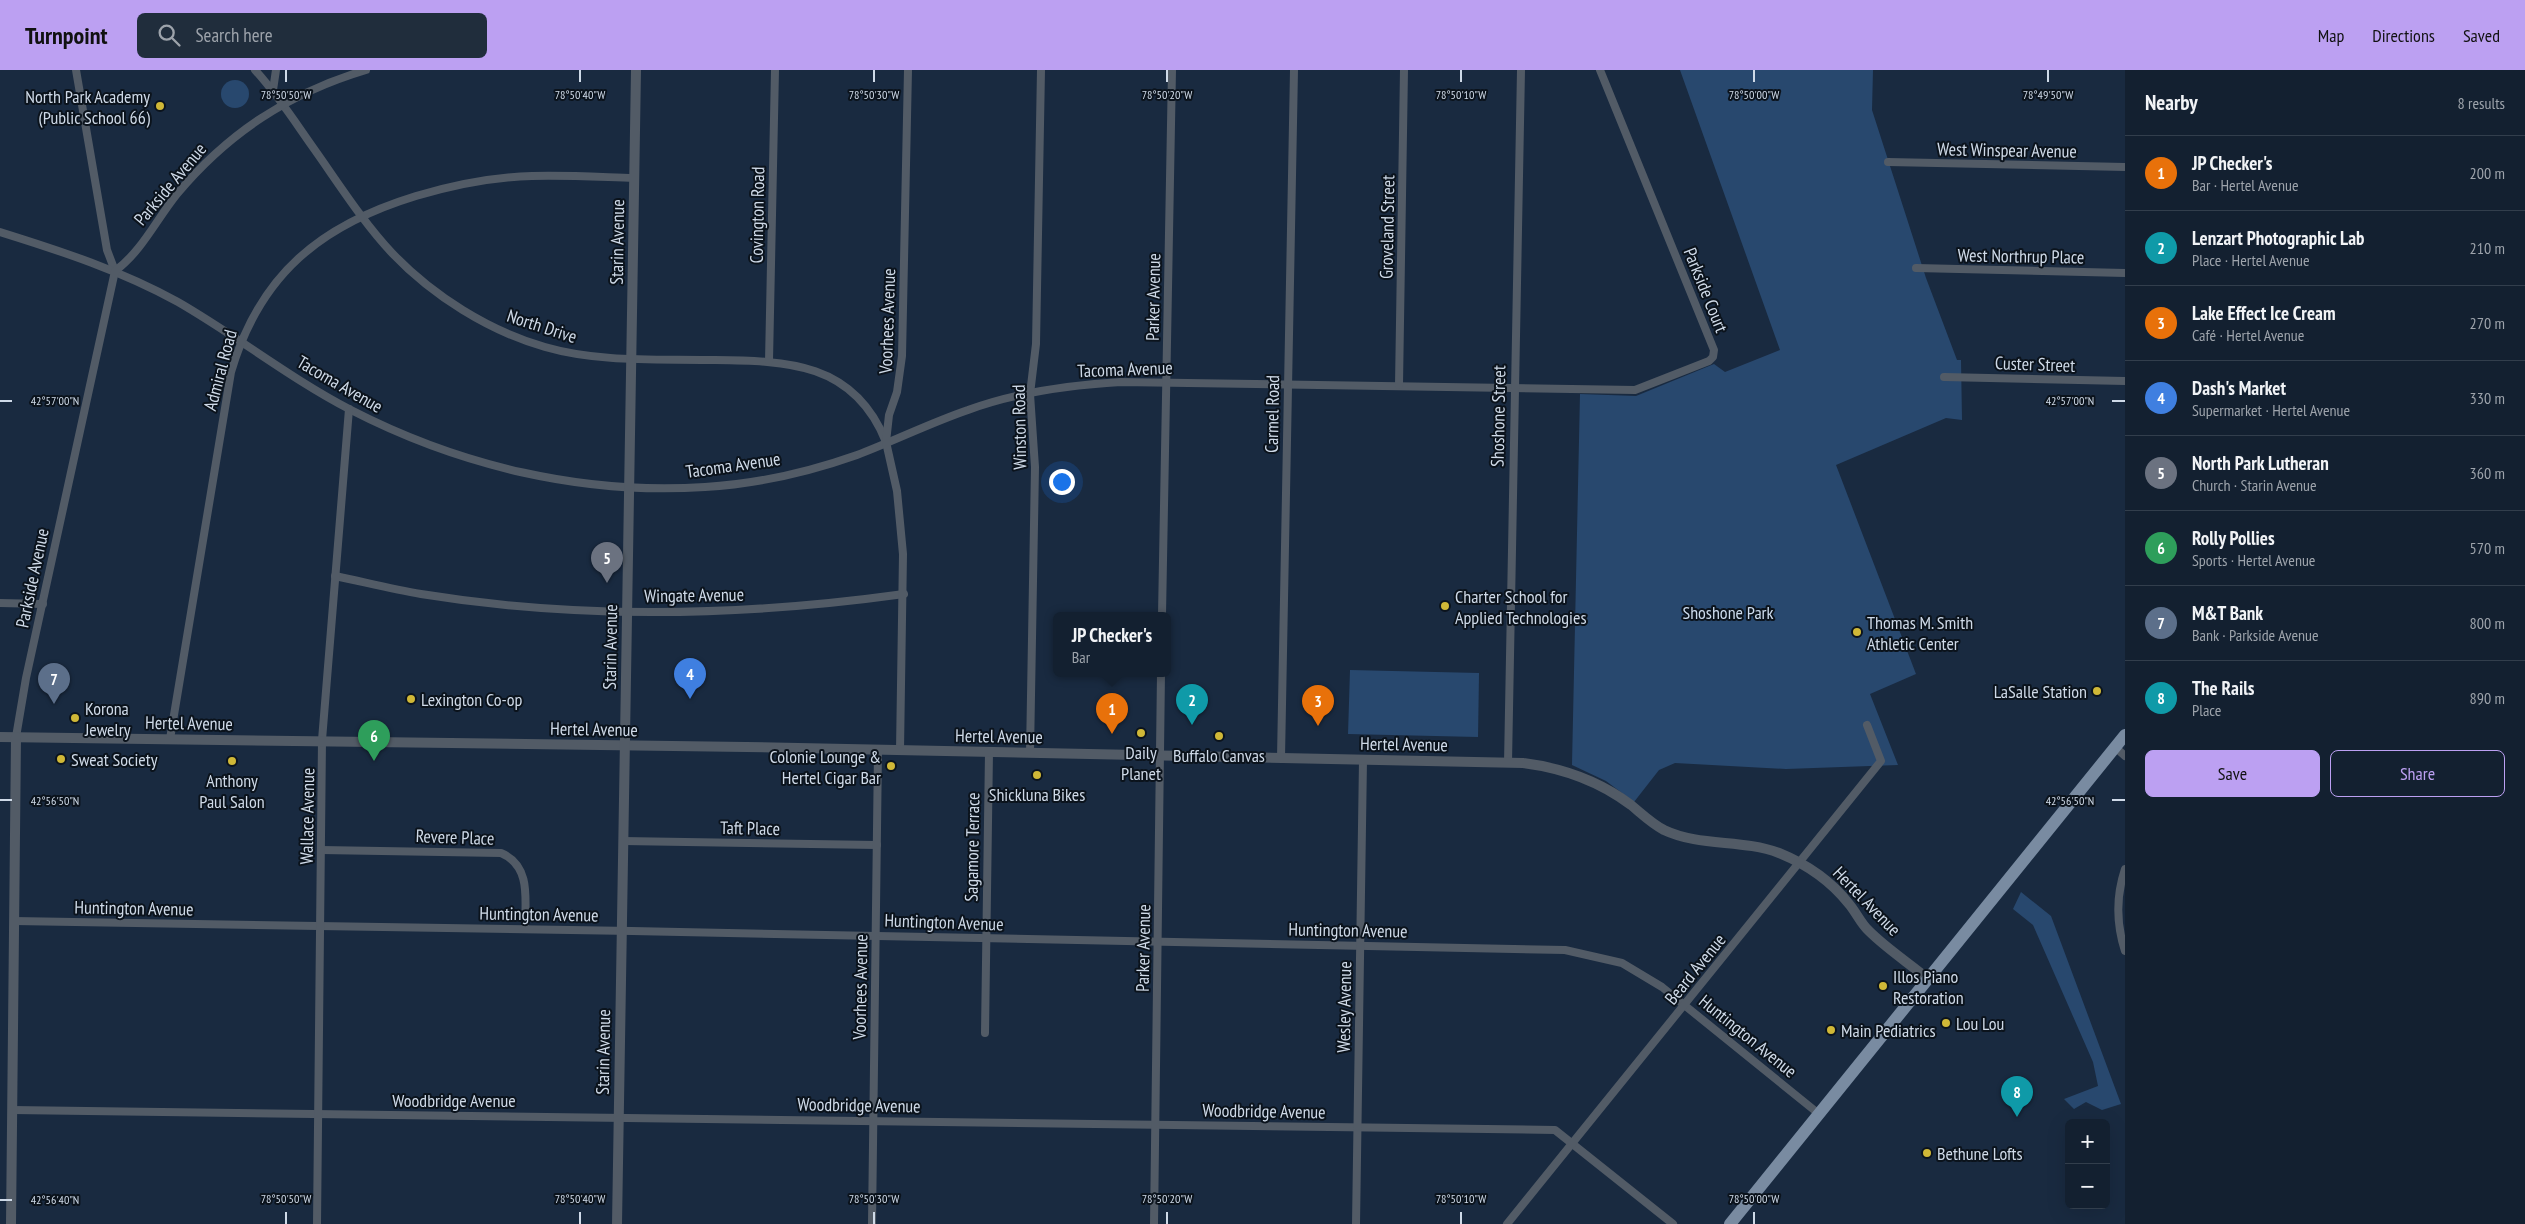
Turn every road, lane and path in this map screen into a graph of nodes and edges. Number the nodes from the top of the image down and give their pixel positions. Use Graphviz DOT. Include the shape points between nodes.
graph roads {
  1 [pos="76,70"];
  2 [pos="255,70"];
  3 [pos="276,70"];
  4 [pos="366,70"];
  5 [pos="636,70"];
  6 [pos="776,70"];
  7 [pos="908,70"];
  8 [pos="1041,70"];
  9 [pos="1172,70"];
  10 [pos="1294,70"];
  11 [pos="1404,70"];
  12 [pos="1521,70"];
  13 [pos="1600,70"];
  14 [pos="273,90"];
  15 [pos="285,104"];
  16 [pos="1888,162"];
  17 [pos="2125,167"];
  18 [pos="634,178"];
  19 [pos="362,215"];
  20 [pos="0,232"];
  21 [pos="1916,268"];
  22 [pos="115,271"];
  23 [pos="2125,274"];
  24 [pos="241,341"];
  25 [pos="632,358"];
  26 [pos="769,361"];
  27 [pos="1944,377"];
  28 [pos="1167,382"];
  29 [pos="2125,382"];
  30 [pos="1288,384"];
  31 [pos="1399,385"];
  32 [pos="1514,388"];
  33 [pos="1030,394"];
  34 [pos="349,409"];
  35 [pos="886,442"];
  36 [pos="629,488"];
  37 [pos="336,576"];
  38 [pos="904,594"];
  39 [pos="0,604"];
  40 [pos="43,604"];
  41 [pos="627,611"];
  42 [pos="1162,612"];
  43 [pos="1161,677"];
  44 [pos="1867,725"];
  45 [pos="2125,735"];
  46 [pos="0,737"];
  47 [pos="16,737"];
  48 [pos="170,739"];
  49 [pos="322,740"];
  50 [pos="624,746"];
  51 [pos="2115,747"];
  52 [pos="878,750"];
  53 [pos="900,750"];
  54 [pos="989,752"];
  55 [pos="1030,753"];
  56 [pos="1160,756"];
  57 [pos="2125,756"];
  58 [pos="1280,758"];
  59 [pos="1363,760"];
  60 [pos="1508,763"];
  61 [pos="623,841"];
  62 [pos="877,845"];
  63 [pos="321,850"];
  64 [pos="1799,863"];
  65 [pos="2125,869"];
  66 [pos="14,921"];
  67 [pos="320,925"];
  68 [pos="525,929"];
  69 [pos="621,930"];
  70 [pos="876,935"];
  71 [pos="985,938"];
  72 [pos="1158,943"];
  73 [pos="1360,945"];
  74 [pos="2125,951"];
  75 [pos="1928,979"];
  76 [pos="1686,1005"];
  77 [pos="985,1033"];
  78 [pos="12,1110"];
  79 [pos="318,1114"];
  80 [pos="1819,1114"];
  81 [pos="618,1116"];
  82 [pos="873,1120"];
  83 [pos="1156,1124"];
  84 [pos="1358,1127"];
  85 [pos="1572,1144"];
  86 [pos="11,1224"];
  87 [pos="317,1224"];
  88 [pos="617,1224"];
  89 [pos="872,1224"];
  90 [pos="1154,1224"];
  91 [pos="1356,1224"];
  92 [pos="1507,1224"];
  93 [pos="1673,1224"];
  94 [pos="1730,1224"];
  1 -- 22 [label="street" via="107,250"];
  2 -- 14 [label="street"];
  3 -- 14 [label="street"];
  4 -- 15 [label="street, Parkside Avenue"];
  5 -- 18 [label="street, Starin Avenue"];
  6 -- 26 [label="street, Covington Road"];
  7 -- 35 [label="street, Voorhees Avenue" via="902,356"];
  8 -- 33 [label="street, Winston Road" via="1036,344"];
  9 -- 28 [label="street, Parker Avenue"];
  10 -- 30 [label="street, Carmel Road"];
  11 -- 31 [label="street, Groveland Street"];
  12 -- 32 [label="street, Shoshone Street"];
  13 -- 32 [label="street, Parkside Court" via="1714,354 1707,362 1635,390"];
  14 -- 15 [label="street, North Drive"];
  15 -- 19 [label="street, North Drive"];
  15 -- 22 [label="street, Parkside Avenue" via="227,142 177,194 129,260"];
  16 -- 17 [label="street, West Winspear Avenue"];
  18 -- 19 [label="street, Admiral Road" via="532,176 485,181 427,193"];
  18 -- 25 [label="street, Starin Avenue"];
  19 -- 24 [label="street, Admiral Road" via="326,235 292,262 266,293"];
  19 -- 25 [label="street, North Drive" via="410,271 484,322 546,348"];
  20 -- 22 [label="street, Tacoma Avenue"];
  21 -- 23 [label="street, West Northrup Place"];
  22 -- 24 [label="street, Tacoma Avenue" via="176,301"];
  22 -- 40 [label="street, Parkside Avenue"];
  24 -- 34 [label="street, Tacoma Avenue"];
  24 -- 48 [label="street, Admiral Road" via="224,406"];
  25 -- 26 [label="street, North Drive"];
  25 -- 36 [label="street, Starin Avenue"];
  26 -- 35 [label="street, North Drive" via="804,368 842,385 877,418"];
  27 -- 29 [label="street, Custer Street"];
  28 -- 30 [label="street, Tacoma Avenue"];
  28 -- 33 [label="street, Tacoma Avenue" via="1100,383"];
  28 -- 42 [label="street, Parker Avenue"];
  30 -- 31 [label="street, Tacoma Avenue"];
  30 -- 58 [label="street, Carmel Road"];
  31 -- 32 [label="street, Tacoma Avenue"];
  32 -- 60 [label="street, Shoshone Street"];
  33 -- 35 [label="street, Tacoma Avenue" via="970,409"];
  33 -- 55 [label="street, Winston Road" via="1035,467"];
  34 -- 36 [label="street, Tacoma Avenue" via="413,438 509,470 574,483"];
  34 -- 37 [label="street, Wallace Avenue"];
  35 -- 36 [label="street, Tacoma Avenue" via="848,458 764,478 704,487"];
  35 -- 38 [label="street, Voorhees Avenue" via="900,517"];
  36 -- 41 [label="street, Starin Avenue"];
  37 -- 41 [label="street, Wingate Avenue" via="420,594 485,602"];
  37 -- 49 [label="street, Wallace Avenue"];
  38 -- 41 [label="street, Wingate Avenue" via="762,609"];
  38 -- 53 [label="street, Voorhees Avenue"];
  39 -- 40 [label="street"];
  40 -- 47 [label="street, Parkside Avenue"];
  41 -- 50 [label="street, Starin Avenue"];
  43 -- 56 [label="street, Parker Avenue"];
  44 -- 64 [label="street, Beard Avenue" via="1881,761"];
  45 -- 51 [label="main road"];
  46 -- 47 [label="street, Hertel Avenue"];
  47 -- 48 [label="street, Hertel Avenue"];
  47 -- 66 [label="street, Parkside Avenue"];
  48 -- 49 [label="street, Hertel Avenue"];
  49 -- 50 [label="street, Hertel Avenue"];
  49 -- 63 [label="street, Wallace Avenue"];
  50 -- 52 [label="street, Hertel Avenue"];
  50 -- 61 [label="street, Starin Avenue"];
  51 -- 57 [label="street"];
  51 -- 75 [label="main road"];
  52 -- 53 [label="street, Hertel Avenue"];
  52 -- 62 [label="street, Voorhees Avenue"];
  53 -- 54 [label="street, Hertel Avenue"];
  54 -- 55 [label="street, Hertel Avenue"];
  54 -- 71 [label="street, Sagamore Terrace"];
  55 -- 56 [label="street, Hertel Avenue"];
  56 -- 58 [label="street, Hertel Avenue"];
  56 -- 72 [label="street, Parker Avenue"];
  58 -- 59 [label="street, Hertel Avenue"];
  59 -- 60 [label="street, Hertel Avenue"];
  59 -- 73 [label="street, Wesley Avenue"];
  60 -- 64 [label="street, Hertel Avenue" via="1544,766 1584,776 1667,831 1699,840 1758,846"];
  61 -- 62 [label="street, Taft Place"];
  61 -- 69 [label="street, Starin Avenue"];
  62 -- 70 [label="street, Voorhees Avenue"];
  63 -- 67 [label="street, Wallace Avenue"];
  63 -- 68 [label="street, Revere Place" via="501,853 517,863 524,876"];
  64 -- 75 [label="street, Hertel Avenue" via="1828,882 1868,930"];
  64 -- 76 [label="street, Beard Avenue"];
  65 -- 74 [label="street" via="2118,906"];
  66 -- 67 [label="street, Huntington Avenue"];
  66 -- 78 [label="street, Parkside Avenue"];
  67 -- 68 [label="street, Huntington Avenue"];
  67 -- 79 [label="street, Wallace Avenue"];
  68 -- 69 [label="street, Huntington Avenue"];
  69 -- 70 [label="street, Huntington Avenue"];
  69 -- 81 [label="street, Starin Avenue"];
  70 -- 71 [label="street, Huntington Avenue"];
  70 -- 82 [label="street, Voorhees Avenue"];
  71 -- 72 [label="street, Huntington Avenue"];
  71 -- 77 [label="street, Sagamore Terrace"];
  72 -- 73 [label="street, Huntington Avenue"];
  72 -- 83 [label="street, Parker Avenue"];
  73 -- 76 [label="street, Huntington Avenue" via="1538,948 1592,954 1644,974"];
  73 -- 84 [label="street, Wesley Avenue"];
  75 -- 80 [label="main road"];
  76 -- 80 [label="street, Huntington Avenue"];
  76 -- 85 [label="street, Beard Avenue"];
  78 -- 79 [label="street, Woodbridge Avenue"];
  78 -- 86 [label="street, Parkside Avenue"];
  79 -- 81 [label="street, Woodbridge Avenue"];
  79 -- 87 [label="street, Wallace Avenue"];
  80 -- 94 [label="main road"];
  81 -- 82 [label="street, Woodbridge Avenue"];
  81 -- 88 [label="street, Starin Avenue"];
  82 -- 83 [label="street, Woodbridge Avenue"];
  82 -- 89 [label="street, Voorhees Avenue"];
  83 -- 84 [label="street, Woodbridge Avenue"];
  83 -- 90 [label="street, Parker Avenue"];
  84 -- 85 [label="street, Woodbridge Avenue" via="1555,1130"];
  84 -- 91 [label="street, Wesley Avenue"];
  85 -- 92 [label="street, Beard Avenue"];
  85 -- 93 [label="street, Woodbridge Avenue"];
}
